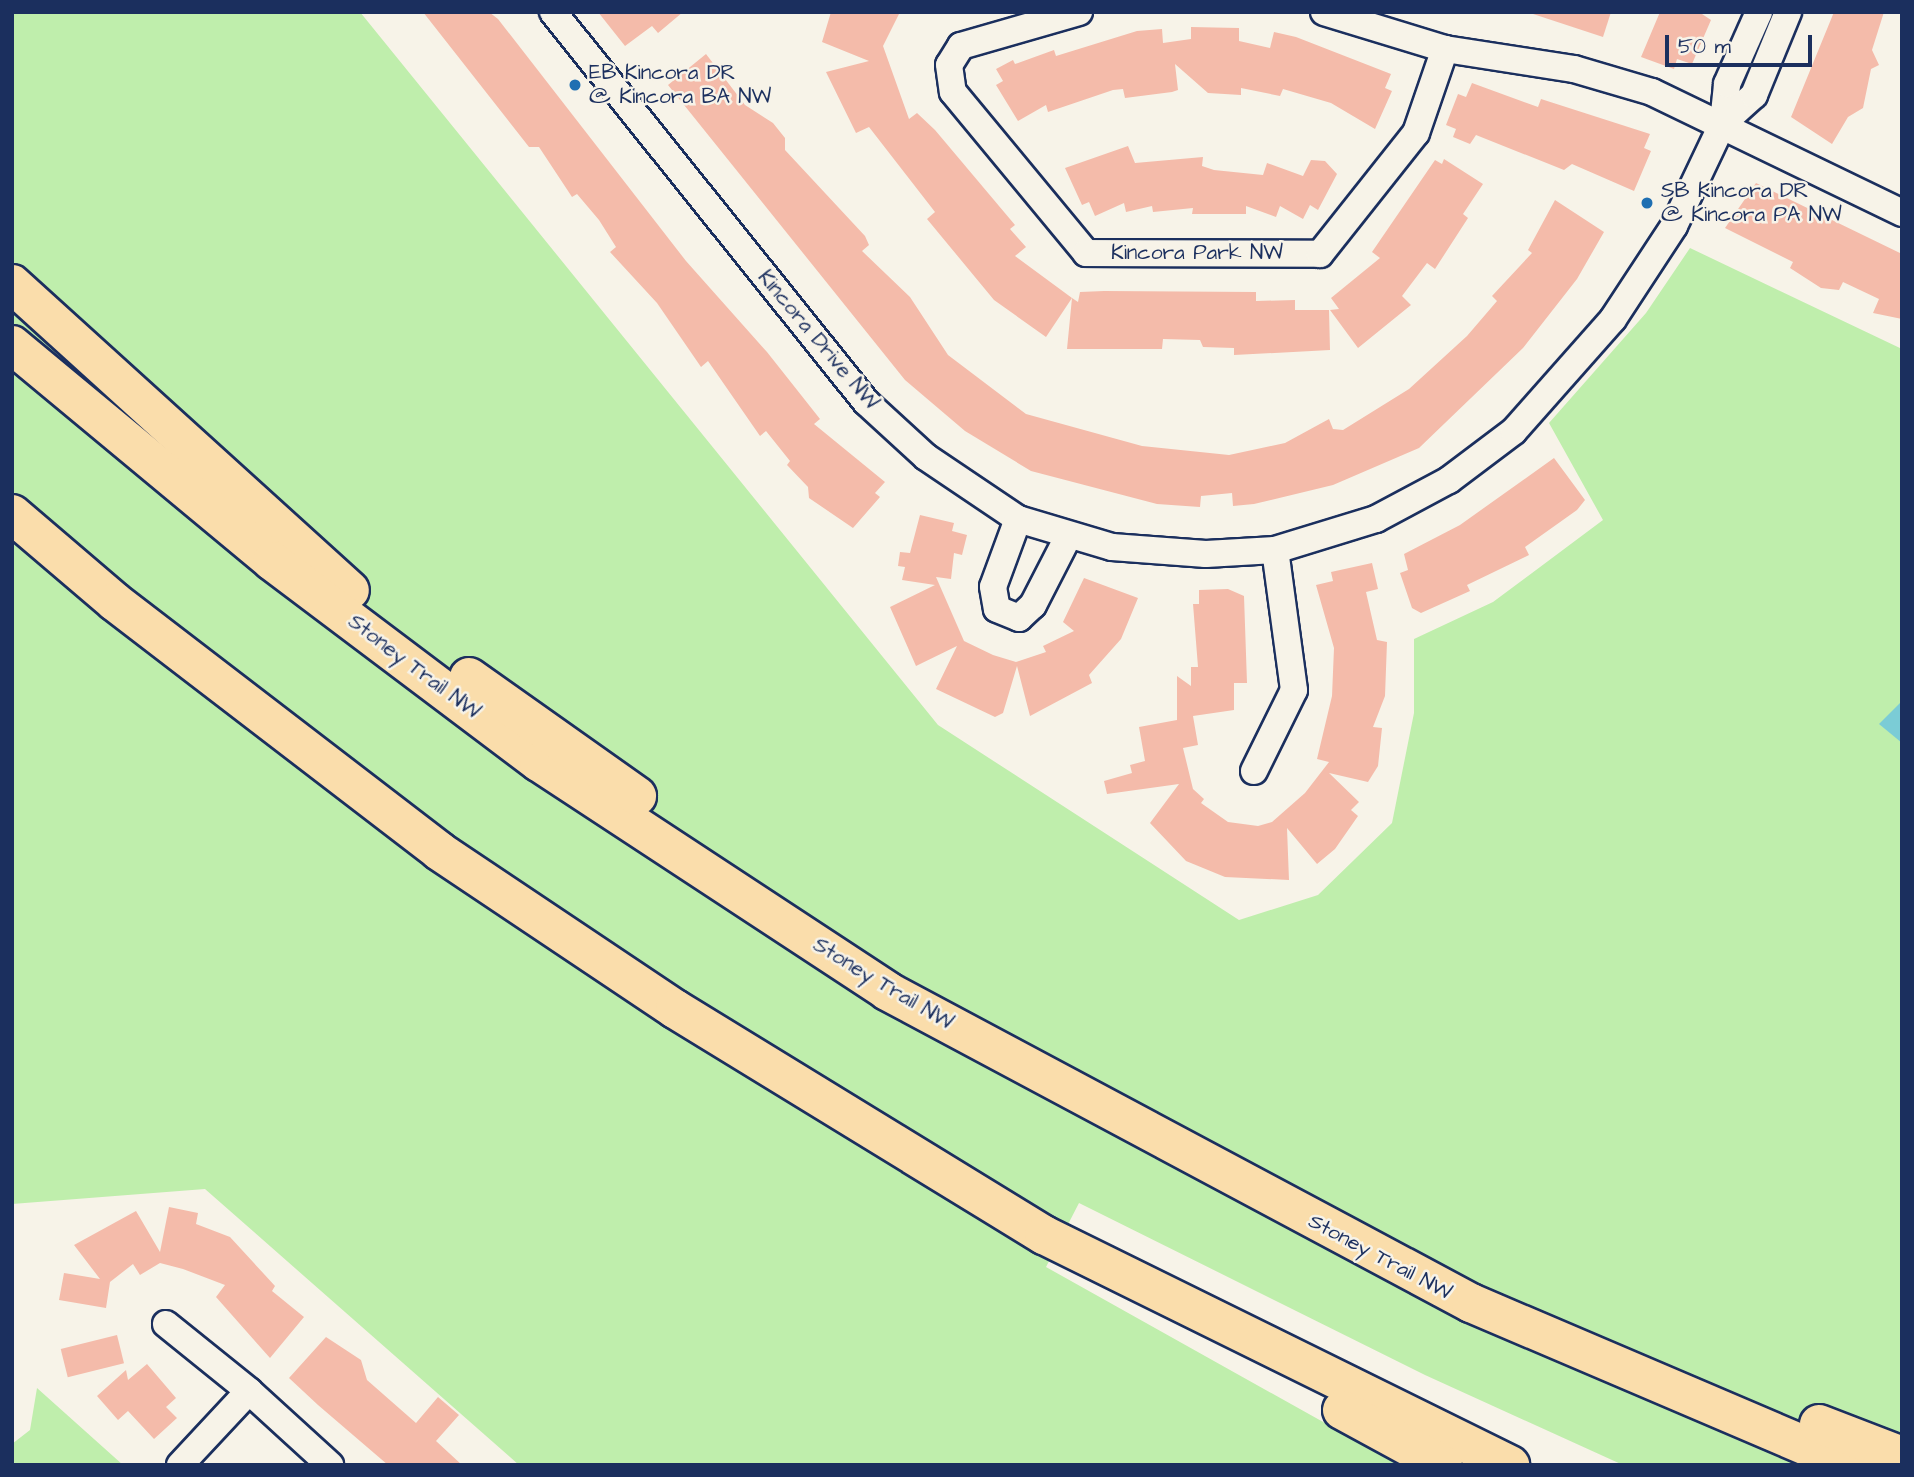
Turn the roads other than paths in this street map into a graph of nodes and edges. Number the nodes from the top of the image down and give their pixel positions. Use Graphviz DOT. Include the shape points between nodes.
graph roads {
  1 [pos="553,12"];
  2 [pos="1079,12"];
  3 [pos="1324,12"];
  4 [pos="1759,12"];
  5 [pos="1788,12"];
  6 [pos="1445,49"];
  7 [pos="1723,123"];
  8 [pos="1902,213"];
  9 [pos="12,284"];
  10 [pos="12,345"];
  11 [pos="12,514"];
  12 [pos="1017,519"];
  13 [pos="1068,537"];
  14 [pos="12,539"];
  15 [pos="1275,550"];
  16 [pos="115,602"];
  17 [pos="1254,771"];
  18 [pos="887,991"];
  19 [pos="1044,1235"];
  20 [pos="1471,1303"];
  21 [pos="166,1324"];
  22 [pos="249,1391"];
  23 [pos="1902,1456"];
  24 [pos="180,1465"];
  25 [pos="330,1465"];
  26 [pos="1443,1465"];
  27 [pos="1510,1465"];
  28 [pos="1851,1465"];
  1 -- 12 [label="street, Kincora Drive NW" via="866,402 926,457"];
  2 -- 6 [label="street, Kincora Park NW" via="961,46 949,65 953,92 1086,253 1320,254 1416,133"];
  3 -- 6 [label="street"];
  4 -- 7 [label="street, Kincora Drive NW" via="1727,84"];
  5 -- 7 [label="street, Kincora Drive NW" via="1754,95"];
  6 -- 7 [label="street" via="1574,68"];
  7 -- 8 [label="street"];
  7 -- 15 [label="street, Kincora Drive NW" via="1651,265 1614,319 1514,431 1449,480 1376,519"];
  9 -- 18 [label="highway" via="372,608 812,920"];
  10 -- 18 [label="highway, Stoney Trail NW" via="251,544 539,762"];
  11 -- 16 [label="highway"];
  12 -- 13 [label="street, Kincora Drive NW"];
  12 -- 13 [label="street" via="993,587 997,609 1019,618 1033,606"];
  13 -- 15 [label="street, Kincora Drive NW" via="1192,553"];
  14 -- 16 [label="highway" via="54,575"];
  15 -- 17 [label="street" via="1294,690"];
  16 -- 19 [label="highway" via="439,851 676,1009"];
  18 -- 20 [label="highway, Stoney Trail NW"];
  19 -- 26 [label="highway"];
  19 -- 27 [label="highway"];
  20 -- 23 [label="highway"];
  20 -- 28 [label="highway, Stoney Trail NW"];
  21 -- 22 [label="street"];
  22 -- 24 [label="street"];
  22 -- 25 [label="street"];
}
